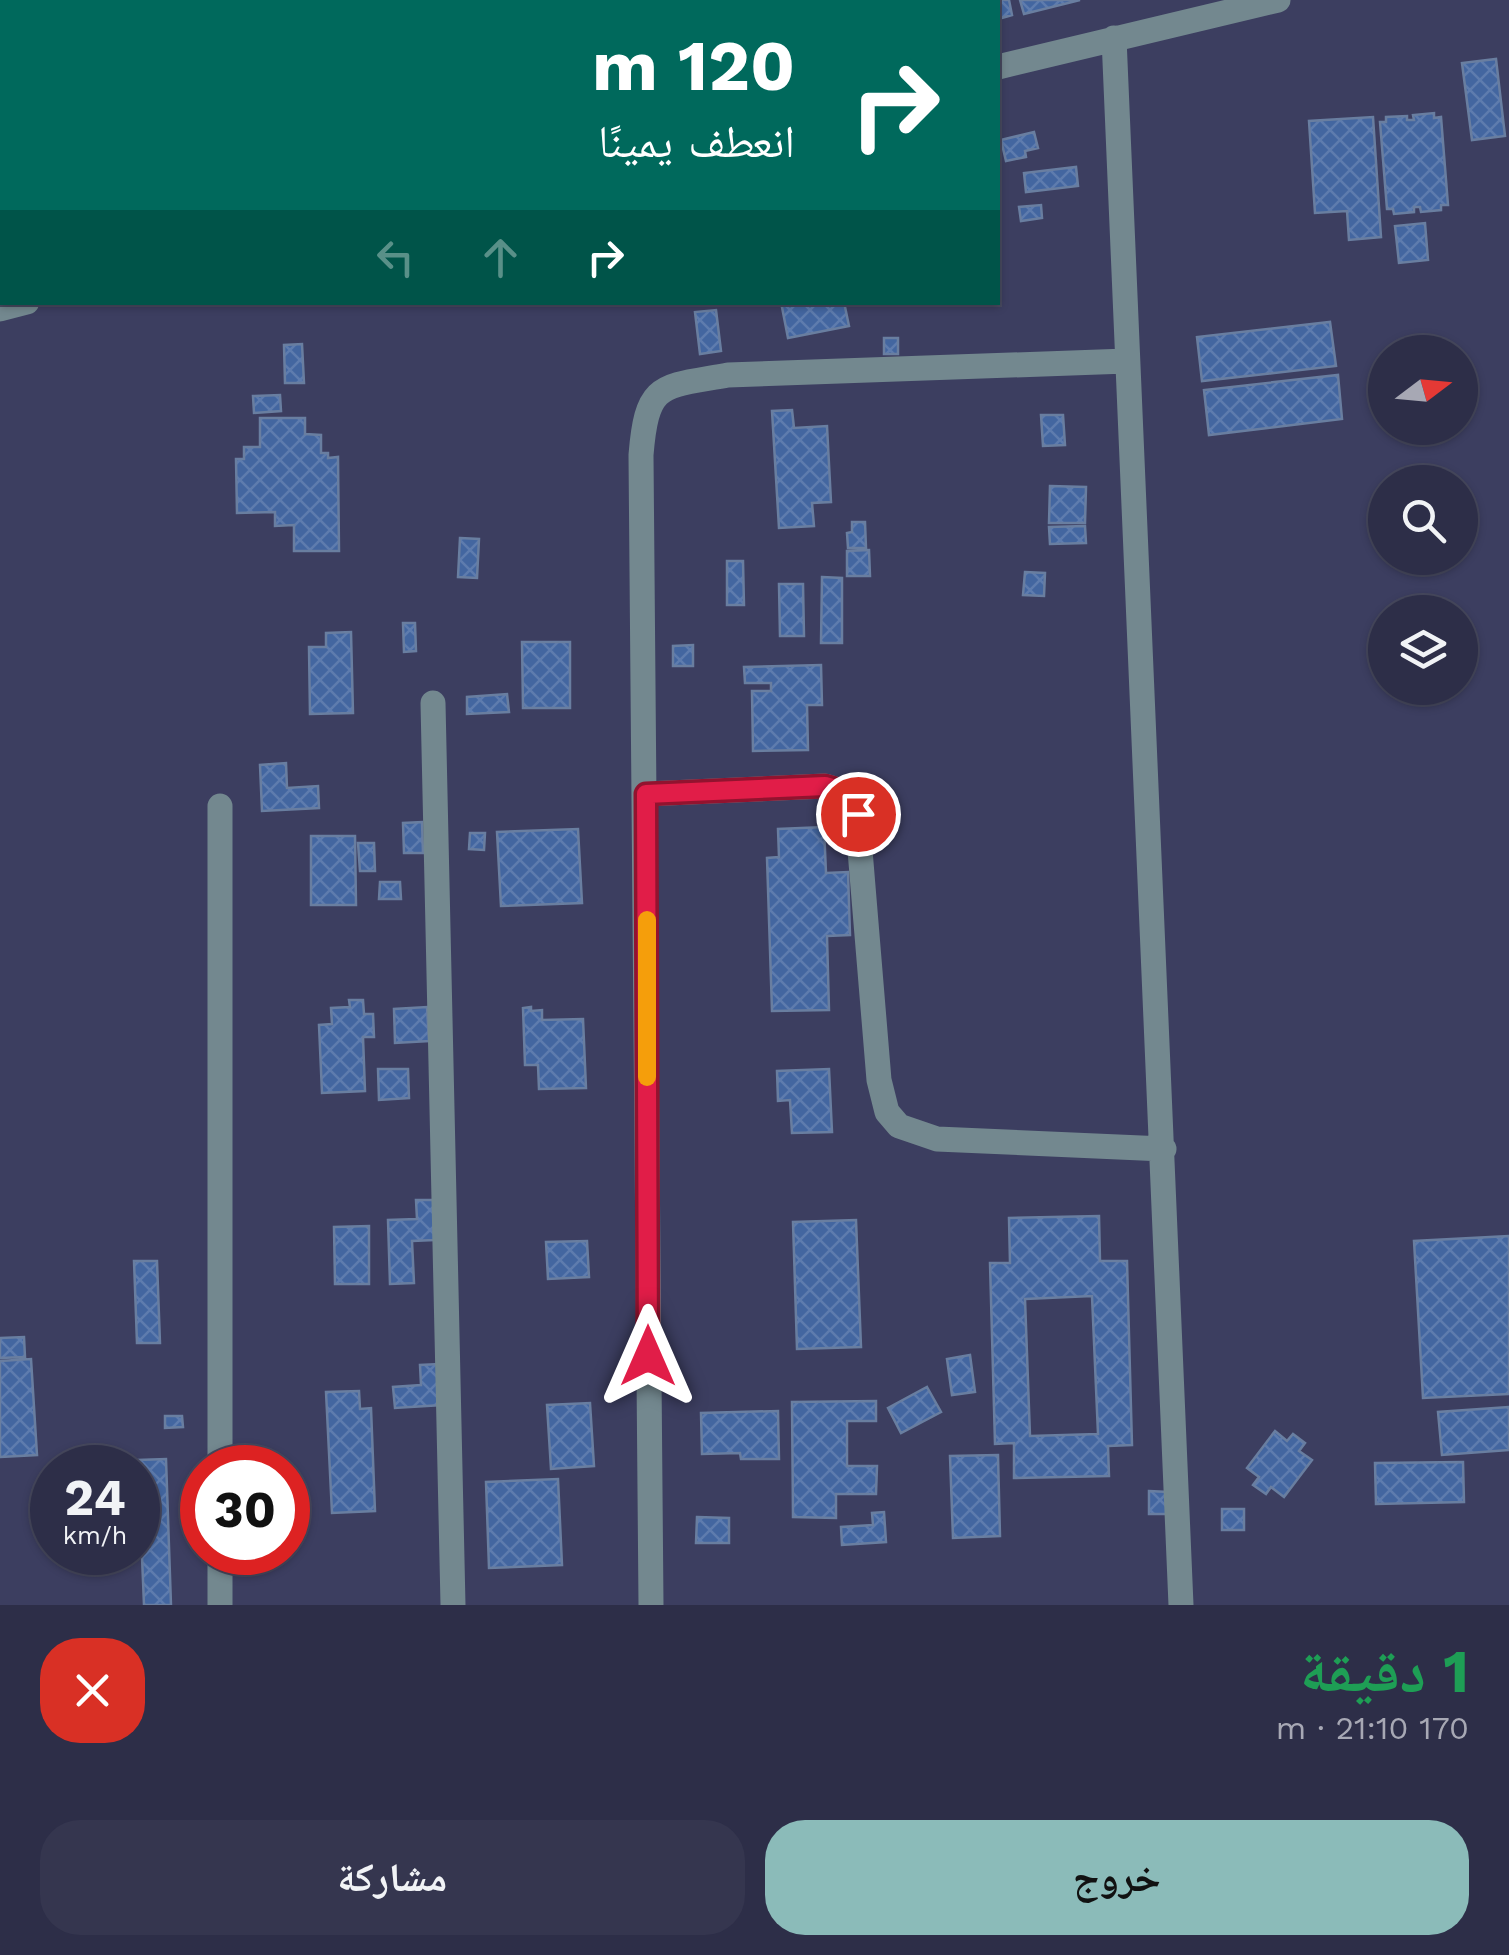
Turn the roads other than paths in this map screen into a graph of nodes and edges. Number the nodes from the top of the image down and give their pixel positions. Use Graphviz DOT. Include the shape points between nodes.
graph roads {
  1 [pos="1278,0"];
  2 [pos="1114,38"];
  3 [pos="1000,66"];
  4 [pos="1127,361"];
  5 [pos="433,703"];
  6 [pos="646,794"];
  7 [pos="220,806"];
  8 [pos="1164,1148"];
  9 [pos="220,1445"];
  10 [pos="220,1575"];
  11 [pos="220,1605"];
  12 [pos="453,1605"];
  13 [pos="651,1605"];
  14 [pos="1181,1605"];
  1 -- 2 [label="street"];
  2 -- 3 [label="street"];
  2 -- 4 [label="street"];
  4 -- 6 [label="street" via="728,375 674,384 654,395 640,455"];
  4 -- 8 [label="street"];
  5 -- 12 [label="street"];
  6 -- 8 [label="street" via="825,786 846,792 858,814 880,1080 887,1112 899,1126 937,1139"];
  6 -- 13 [label="street"];
  7 -- 9 [label="street"];
  8 -- 14 [label="street"];
  10 -- 11 [label="street"];
}
